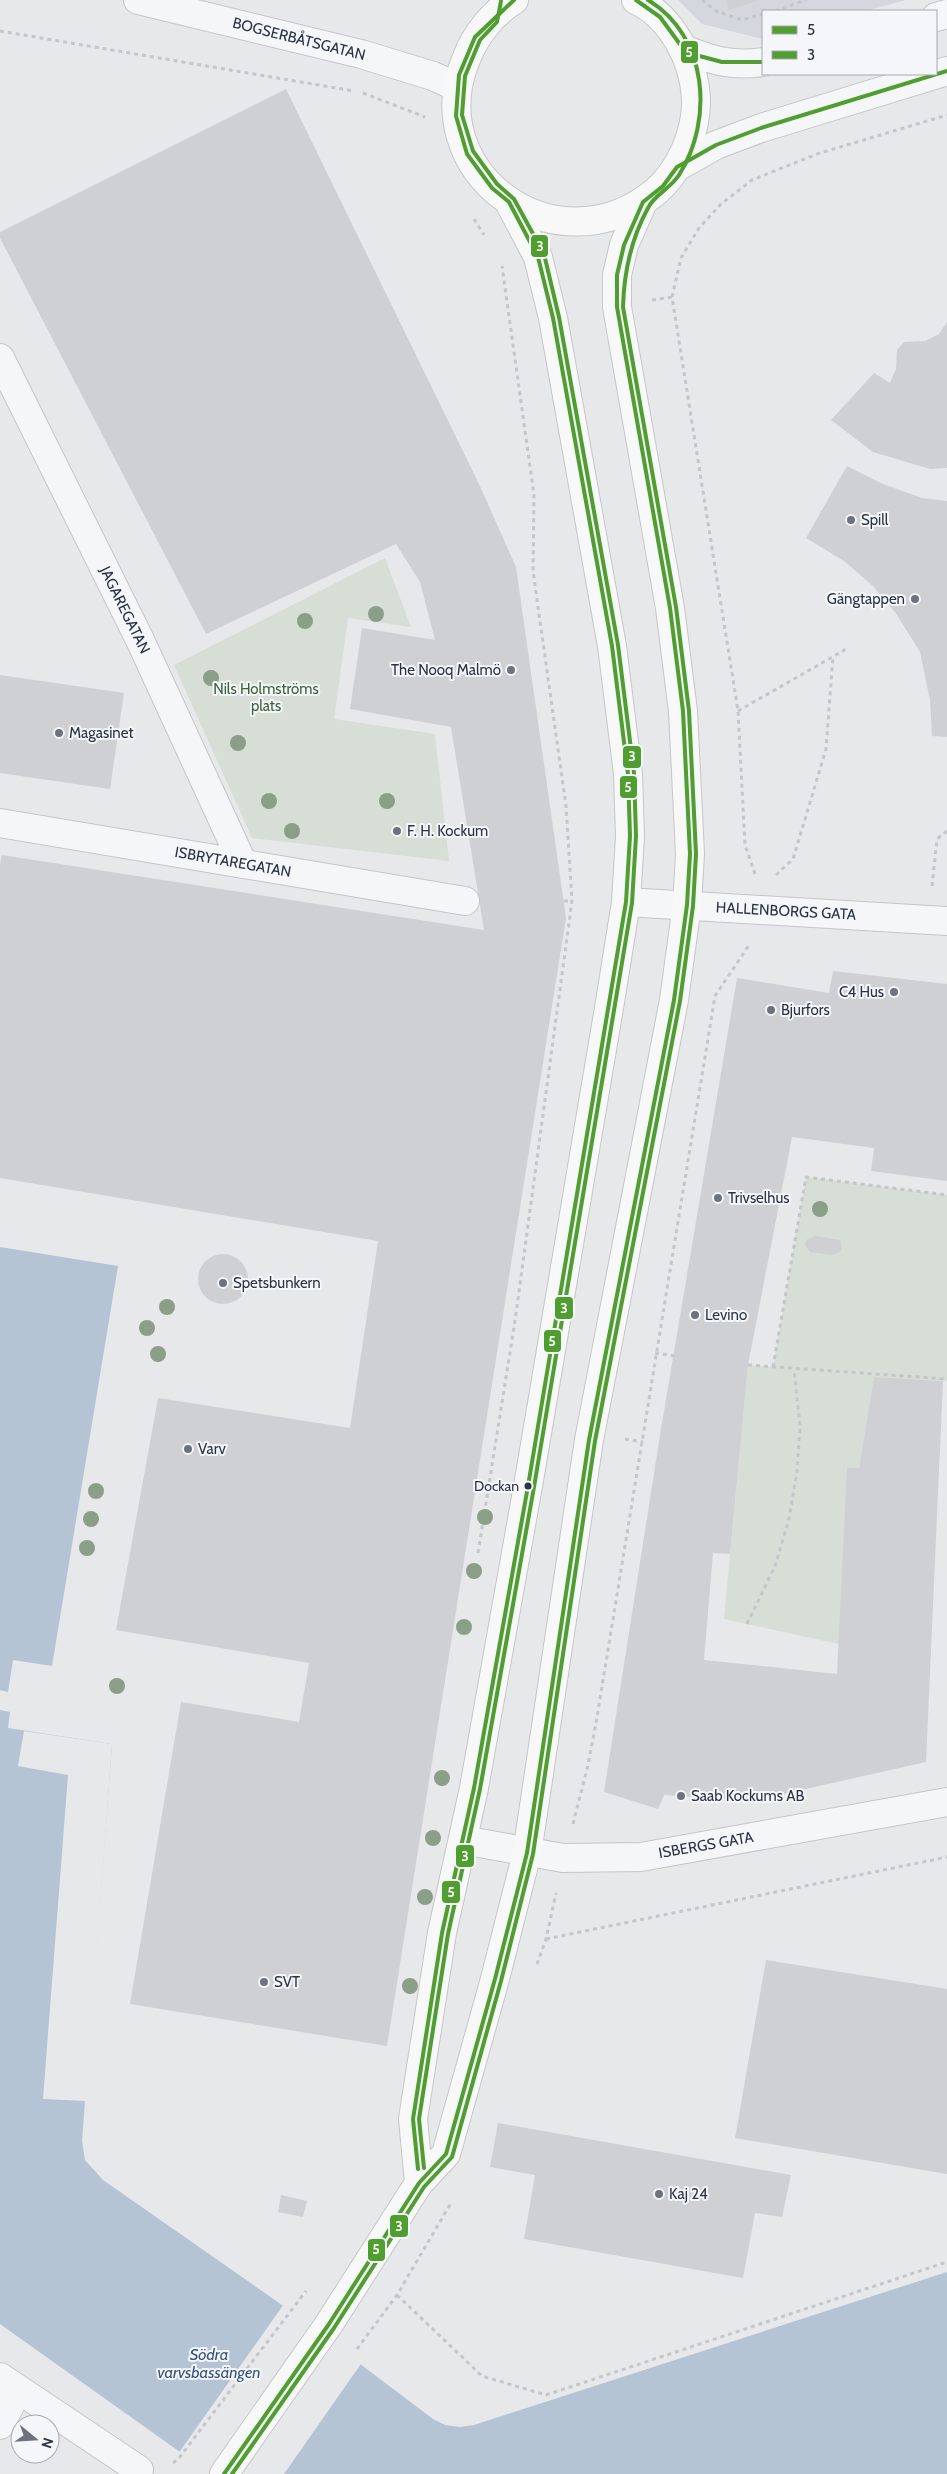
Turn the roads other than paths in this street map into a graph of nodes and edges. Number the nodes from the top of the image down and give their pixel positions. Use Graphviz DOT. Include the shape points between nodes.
graph roads {
  1 [pos="138,0"];
  2 [pos="514,0"];
  3 [pos="636,0"];
  4 [pos="493,10"];
  5 [pos="683,49"];
  6 [pos="762,62"];
  7 [pos="934,75"];
  8 [pos="457,87"];
  9 [pos="677,167"];
  10 [pos="509,202"];
  11 [pos="643,202"];
  12 [pos="0,358"];
  13 [pos="0,823"];
  14 [pos="243,864"];
  15 [pos="465,902"];
  16 [pos="626,902"];
  17 [pos="687,905"];
  18 [pos="938,920"];
  19 [pos="947,1802"];
  20 [pos="463,1840"];
  21 [pos="527,1853"];
  22 [pos="419,2183"];
  23 [pos="9,2384"];
  24 [pos="0,2425"];
  25 [pos="139,2470"];
  26 [pos="224,2474"];
  1 -- 8 [label="street, BOGSERBÅTSGATAN" via="361,54 433,76"];
  2 -- 4 [label="street"];
  3 -- 5 [label="street" via="645,4 670,28"];
  4 -- 8 [label="street" via="475,36"];
  5 -- 6 [label="street" via="718,62"];
  5 -- 9 [label="street" via="696,100 693,128"];
  7 -- 9 [label="street" via="761,128 716,145"];
  8 -- 10 [label="street" via="456,116 468,154 492,188"];
  9 -- 11 [label="street"];
  10 -- 11 [label="street" via="531,214 555,221 586,222 616,216"];
  10 -- 16 [label="street" via="538,258 553,318 612,646 628,774 630,836"];
  11 -- 17 [label="street" via="624,245 617,275 617,308 670,608 683,711 690,854"];
  12 -- 14 [label="street, JAGAREGATAN" via="140,640"];
  13 -- 14 [label="street, ISBRYTAREGATAN"];
  14 -- 15 [label="street, ISBRYTAREGATAN"];
  16 -- 17 [label="street, HALLENBORGS GATA"];
  16 -- 20 [label="street" via="528,1486"];
  17 -- 18 [label="street, HALLENBORGS GATA"];
  17 -- 21 [label="street" via="674,1000 589,1440"];
  19 -- 21 [label="street, ISBERGS GATA" via="641,1856 563,1858"];
  20 -- 21 [label="street, ISBERGS GATA"];
  20 -- 22 [label="street" via="442,1934 413,2119"];
  21 -- 22 [label="street" via="446,2154"];
  22 -- 26 [label="street" via="330,2324"];
  23 -- 24 [label="street"];
  23 -- 25 [label="street"];
}
